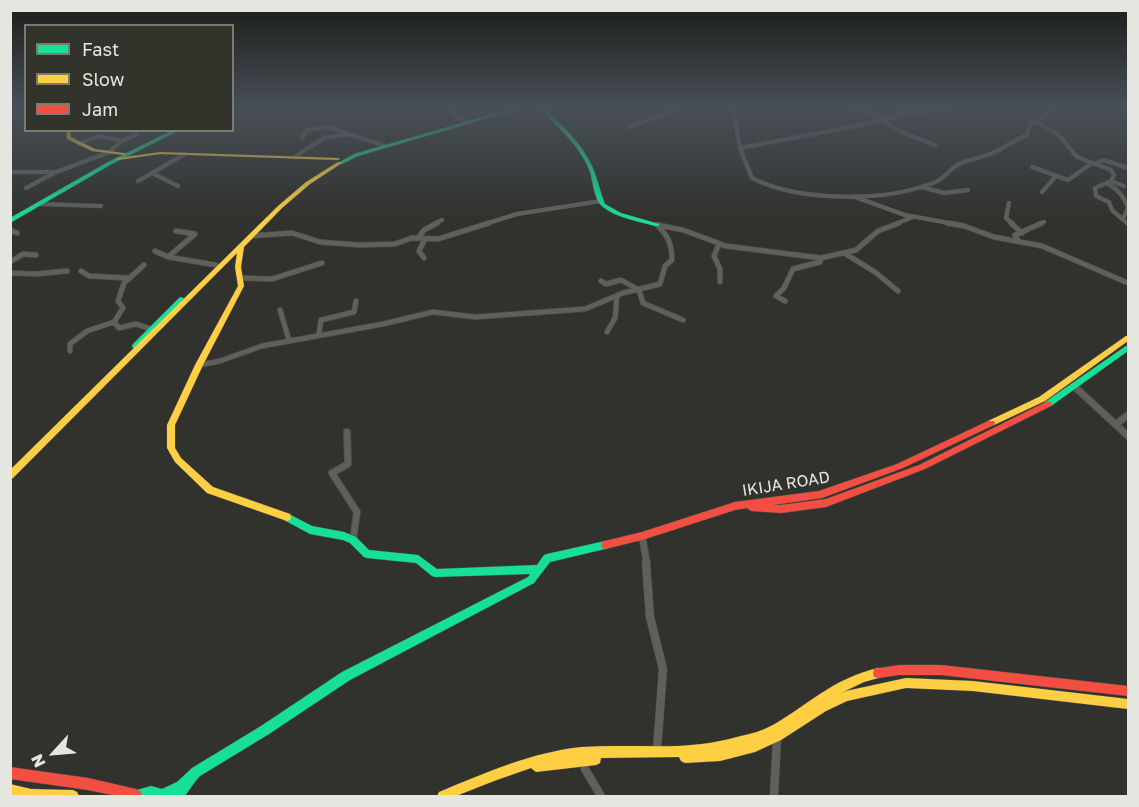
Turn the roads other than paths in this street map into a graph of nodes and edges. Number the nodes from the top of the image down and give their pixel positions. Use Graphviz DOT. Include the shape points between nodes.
graph roads {
  1 [pos="82,145"];
  2 [pos="118,145"];
  3 [pos="146,145"];
  4 [pos="147,145"];
  5 [pos="150,145"];
  6 [pos="318,145"];
  7 [pos="383,145"];
  8 [pos="391,145"];
  9 [pos="576,145"];
  10 [pos="740,145"];
  11 [pos="757,145"];
  12 [pos="1006,145"];
  13 [pos="1067,145"];
  14 [pos="740,148"];
  15 [pos="110,152"];
  16 [pos="151,153"];
  17 [pos="185,154"];
  18 [pos="121,157"];
  19 [pos="295,157"];
  20 [pos="338,159"];
  21 [pos="1094,164"];
  22 [pos="1032,167"];
  23 [pos="1128,168"];
  24 [pos="10,172"];
  25 [pos="56,172"];
  26 [pos="152,173"];
  27 [pos="1056,176"];
  28 [pos="310,180"];
  29 [pos="138,181"];
  30 [pos="1109,182"];
  31 [pos="178,186"];
  32 [pos="1124,186"];
  33 [pos="922,187"];
  34 [pos="26,188"];
  35 [pos="968,190"];
  36 [pos="1042,192"];
  37 [pos="847,196"];
  38 [pos="601,201"];
  39 [pos="1009,203"];
  40 [pos="39,204"];
  41 [pos="100,206"];
  42 [pos="913,217"];
  43 [pos="1122,219"];
  44 [pos="10,220"];
  45 [pos="442,220"];
  46 [pos="1044,222"];
  47 [pos="1128,224"];
  48 [pos="657,225"];
  49 [pos="10,230"];
  50 [pos="253,230"];
  51 [pos="176,231"];
  52 [pos="17,233"];
  53 [pos="1022,233"];
  54 [pos="418,238"];
  55 [pos="425,239"];
  56 [pos="1018,240"];
  57 [pos="719,244"];
  58 [pos="241,247"];
  59 [pos="155,251"];
  60 [pos="844,253"];
  61 [pos="36,255"];
  62 [pos="168,256"];
  63 [pos="424,258"];
  64 [pos="821,258"];
  65 [pos="10,262"];
  66 [pos="322,263"];
  67 [pos="144,265"];
  68 [pos="216,265"];
  69 [pos="67,271"];
  70 [pos="81,271"];
  71 [pos="10,273"];
  72 [pos="129,278"];
  73 [pos="241,278"];
  74 [pos="600,281"];
  75 [pos="720,282"];
  76 [pos="1128,283"];
  77 [pos="639,290"];
  78 [pos="898,291"];
  79 [pos="617,296"];
  80 [pos="356,301"];
  81 [pos="785,301"];
  82 [pos="280,310"];
  83 [pos="683,320"];
  84 [pos="114,322"];
  85 [pos="151,329"];
  86 [pos="608,332"];
  87 [pos="319,334"];
  88 [pos="1128,338"];
  89 [pos="289,340"];
  90 [pos="1128,348"];
  91 [pos="70,351"];
  92 [pos="199,364"];
  93 [pos="1075,387"];
  94 [pos="1128,415"];
  95 [pos="1116,424"];
  96 [pos="347,432"];
  97 [pos="54,433"];
  98 [pos="1128,436"];
  99 [pos="10,476"];
  100 [pos="735,506"];
  101 [pos="642,536"];
  102 [pos="353,540"];
  103 [pos="548,558"];
  104 [pos="1128,691"];
  105 [pos="1128,704"];
  106 [pos="777,736"];
  107 [pos="656,752"];
  108 [pos="584,759"];
  109 [pos="196,772"];
  110 [pos="10,773"];
  111 [pos="10,790"];
  112 [pos="165,795"];
  113 [pos="463,795"];
  114 [pos="73,796"];
  115 [pos="135,796"];
  116 [pos="178,796"];
  117 [pos="443,796"];
  118 [pos="601,796"];
  119 [pos="774,796"];
  1 -- 15 [label="street"];
  2 -- 15 [label="street"];
  3 -- 18 [label="street"];
  4 -- 18 [label="street"];
  5 -- 16 [label="street"];
  6 -- 19 [label="street"];
  7 -- 20 [label="street"];
  8 -- 28 [label="street" via="356,155"];
  9 -- 38 [label="street"];
  10 -- 14 [label="street"];
  11 -- 14 [label="street"];
  12 -- 33 [label="street" via="956,166 939,181"];
  13 -- 21 [label="street" via="1077,157"];
  14 -- 37 [label="street" via="748,174 759,183 808,194"];
  15 -- 18 [label="street"];
  15 -- 25 [label="street"];
  16 -- 17 [label="street"];
  16 -- 18 [label="street"];
  17 -- 19 [label="street"];
  17 -- 26 [label="street"];
  18 -- 40 [label="street"];
  18 -- 44 [label="street"];
  19 -- 20 [label="street"];
  20 -- 28 [label="street"];
  21 -- 23 [label="street" via="1103,160"];
  21 -- 27 [label="street" via="1069,180"];
  21 -- 30 [label="street" via="1111,170 1114,175"];
  22 -- 27 [label="street"];
  24 -- 25 [label="street"];
  25 -- 34 [label="street"];
  26 -- 29 [label="street"];
  26 -- 31 [label="street"];
  27 -- 36 [label="street"];
  28 -- 50 [label="street"];
  30 -- 32 [label="street"];
  30 -- 43 [label="street" via="1125,198 1128,207"];
  30 -- 43 [label="street" via="1095,188 1096,196 1109,202"];
  33 -- 35 [label="street" via="936,193"];
  33 -- 37 [label="street"];
  37 -- 42 [label="street"];
  38 -- 48 [label="street" via="609,210"];
  38 -- 55 [label="street" via="517,214 447,237"];
  39 -- 53 [label="street" via="1006,219"];
  40 -- 41 [label="street"];
  40 -- 44 [label="street"];
  42 -- 56 [label="street"];
  42 -- 60 [label="street" via="884,228 856,250"];
  43 -- 47 [label="street"];
  45 -- 54 [label="street"];
  46 -- 53 [label="street"];
  48 -- 57 [label="street"];
  48 -- 77 [label="street" via="669,235 672,260 665,266 660,285"];
  49 -- 52 [label="street"];
  50 -- 54 [label="street" via="359,246"];
  50 -- 58 [label="street"];
  50 -- 68 [label="street"];
  51 -- 62 [label="street" via="195,234"];
  53 -- 56 [label="street" via="1015,235"];
  54 -- 55 [label="street"];
  55 -- 63 [label="street" via="419,251"];
  56 -- 76 [label="street" via="1047,248"];
  57 -- 64 [label="street"];
  57 -- 75 [label="street" via="714,255"];
  58 -- 73 [label="street"];
  58 -- 97 [label="street"];
  59 -- 62 [label="street"];
  60 -- 64 [label="street"];
  60 -- 78 [label="street"];
  61 -- 65 [label="street" via="23,254"];
  62 -- 68 [label="street"];
  64 -- 81 [label="street" via="820,262 793,268 776,296"];
  66 -- 73 [label="street" via="272,279"];
  67 -- 72 [label="street"];
  68 -- 85 [label="street"];
  69 -- 71 [label="street"];
  70 -- 72 [label="street" via="89,276"];
  72 -- 84 [label="street" via="118,301 123,308"];
  73 -- 92 [label="street" via="241,286"];
  74 -- 77 [label="street" via="606,284 621,280"];
  77 -- 79 [label="street"];
  77 -- 83 [label="street" via="643,303"];
  79 -- 86 [label="street" via="615,318"];
  79 -- 87 [label="street" via="585,309 475,317 433,312"];
  80 -- 87 [label="street" via="354,312 321,320"];
  82 -- 89 [label="street"];
  84 -- 85 [label="street" via="119,328 136,324"];
  84 -- 91 [label="street" via="79,336 70,344"];
  85 -- 97 [label="street"];
  87 -- 89 [label="street"];
  88 -- 100 [label="street, IKIJA ROAD" via="1042,399 900,466 819,495"];
  89 -- 92 [label="street"];
  90 -- 93 [label="street, IKIJA ROAD"];
  92 -- 102 [label="street" via="171,426 171,447 178,460 210,490 287,517 310,530"];
  93 -- 95 [label="street"];
  93 -- 100 [label="street, IKIJA ROAD" via="1042,409 949,455 842,498 781,510"];
  94 -- 95 [label="street"];
  95 -- 98 [label="street"];
  96 -- 102 [label="street" via="348,464 332,473 357,512"];
  97 -- 99 [label="street"];
  100 -- 101 [label="street"];
  101 -- 103 [label="street"];
  101 -- 107 [label="street" via="650,617 663,669"];
  102 -- 103 [label="street" via="367,554 417,560 435,573 539,569"];
  103 -- 109 [label="street" via="531,580 346,676"];
  104 -- 107 [label="street" via="941,670 899,670 867,675 773,731 751,739 701,750"];
  105 -- 106 [label="street" via="973,686 906,683 846,696"];
  106 -- 108 [label="street" via="738,751 706,757"];
  106 -- 119 [label="street"];
  107 -- 117 [label="street" via="582,753 538,759"];
  108 -- 113 [label="street" via="539,765"];
  108 -- 118 [label="street" via="585,769"];
  109 -- 112 [label="street"];
  109 -- 116 [label="street"];
  110 -- 115 [label="street" via="88,784"];
  111 -- 114 [label="street"];
  112 -- 115 [label="street" via="151,792"];
}
